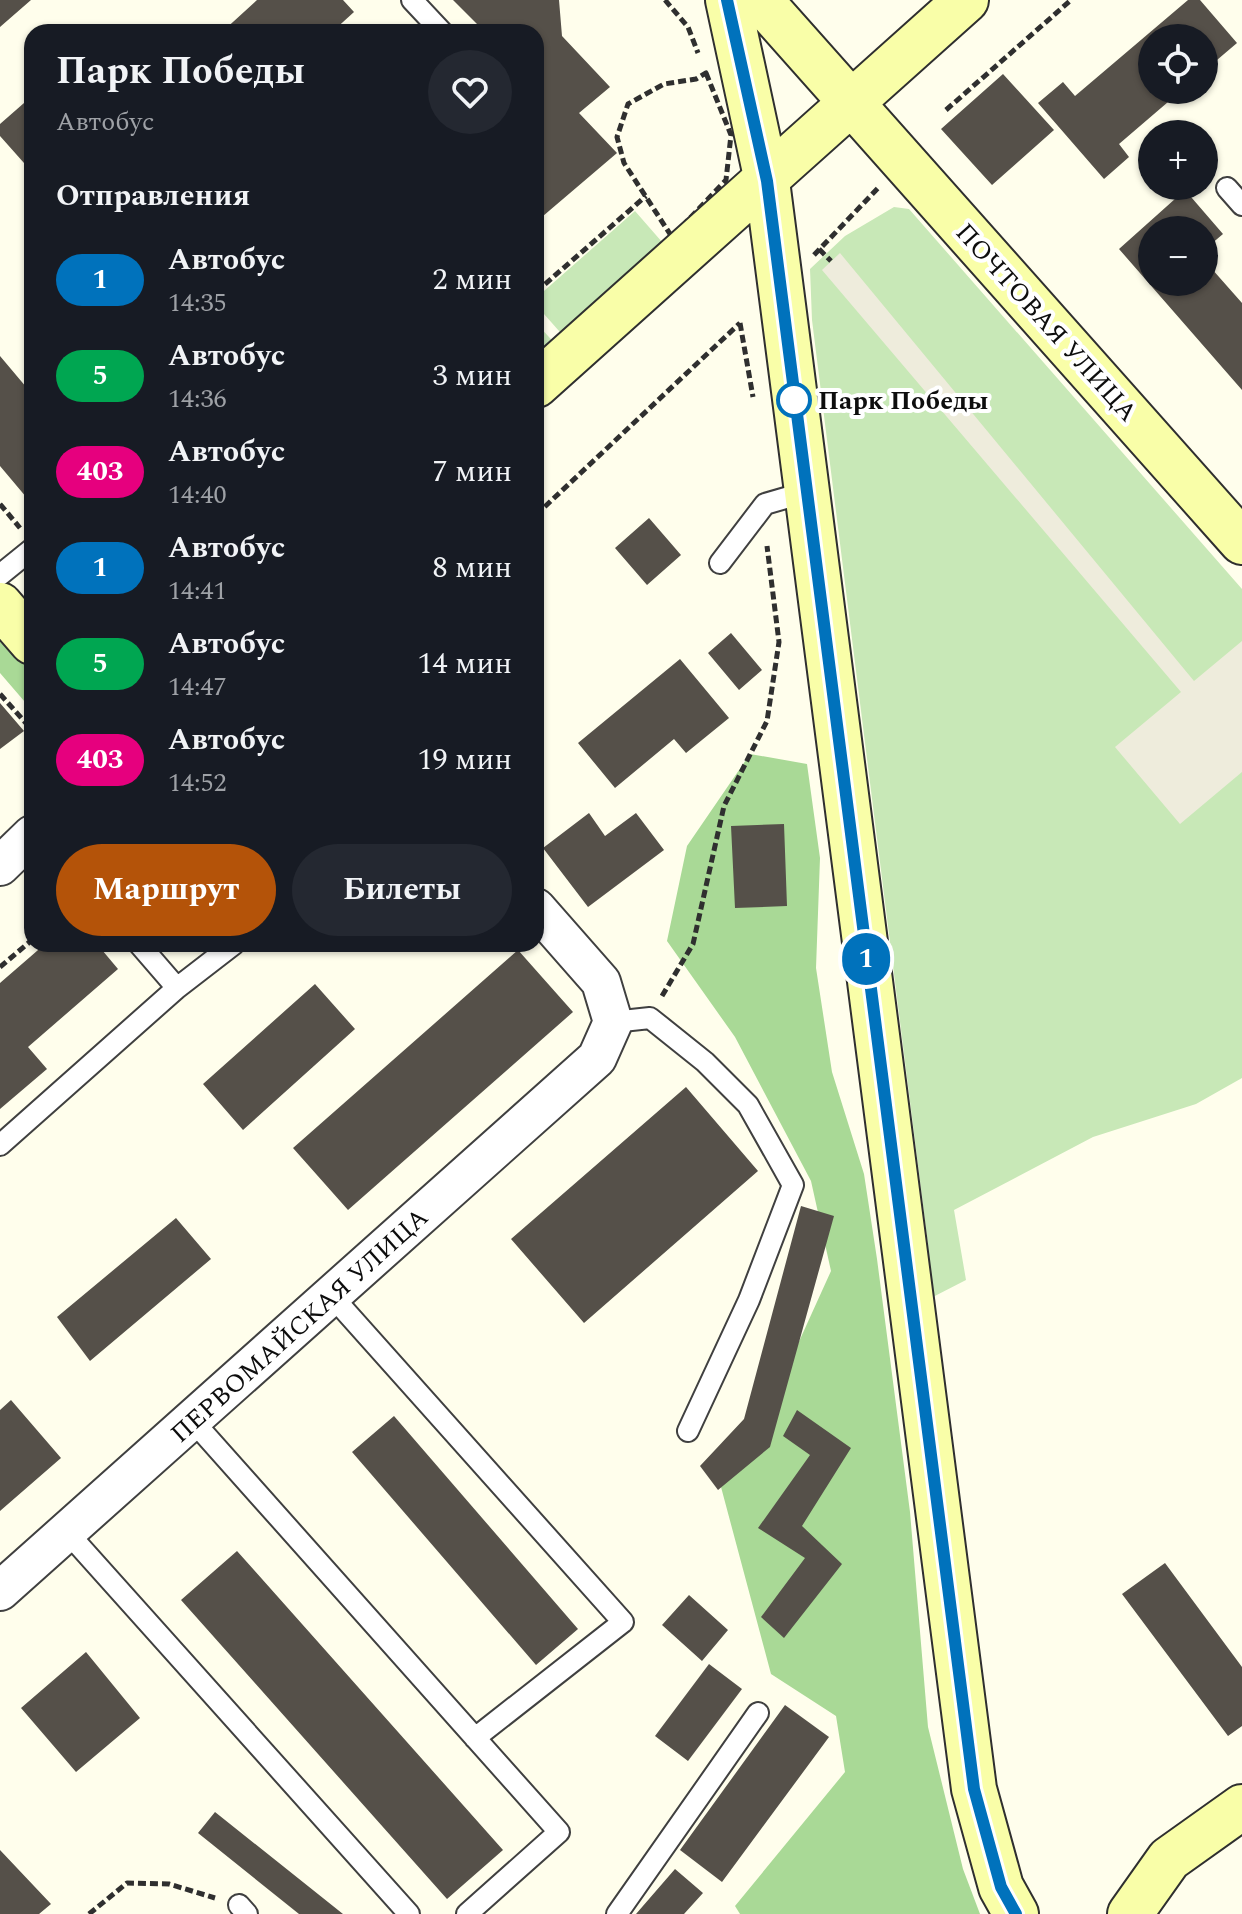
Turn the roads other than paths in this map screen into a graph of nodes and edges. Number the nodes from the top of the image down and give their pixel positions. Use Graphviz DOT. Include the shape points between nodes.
graph roads {
  1 [pos="412,0"];
  2 [pos="728,0"];
  3 [pos="760,0"];
  4 [pos="966,0"];
  5 [pos="434,24"];
  6 [pos="851,103"];
  7 [pos="767,181"];
  8 [pos="1227,188"];
  9 [pos="1242,205"];
  10 [pos="544,378"];
  11 [pos="806,492"];
  12 [pos="1242,542"];
  13 [pos="24,545"];
  14 [pos="720,563"];
  15 [pos="0,575"];
  16 [pos="0,605"];
  17 [pos="24,633"];
  18 [pos="24,842"];
  19 [pos="2,861"];
  20 [pos="544,917"];
  21 [pos="146,952"];
  22 [pos="224,952"];
  23 [pos="177,988"];
  24 [pos="632,1020"];
  25 [pos="0,1145"];
  26 [pos="331,1295"];
  27 [pos="192,1420"];
  28 [pos="688,1431"];
  29 [pos="67,1532"];
  30 [pos="0,1591"];
  31 [pos="758,1713"];
  32 [pos="475,1738"];
  33 [pos="1242,1807"];
  34 [pos="409,1914"];
  35 [pos="467,1914"];
  36 [pos="617,1914"];
  37 [pos="1016,1914"];
  38 [pos="1130,1914"];
  1 -- 5 [label="lane"];
  2 -- 7 [label="main road"];
  3 -- 6 [label="main road, ПОЧТОВАЯ УЛИЦА"];
  4 -- 6 [label="main road"];
  6 -- 7 [label="main road"];
  6 -- 12 [label="main road, ПОЧТОВАЯ УЛИЦА"];
  7 -- 10 [label="main road"];
  7 -- 11 [label="main road"];
  8 -- 9 [label="lane"];
  11 -- 14 [label="lane" via="765,504"];
  11 -- 37 [label="main road" via="974,1789 1001,1887"];
  13 -- 15 [label="lane"];
  16 -- 17 [label="main road"];
  18 -- 19 [label="street"];
  20 -- 24 [label="street"];
  21 -- 23 [label="lane"];
  22 -- 23 [label="lane"];
  23 -- 25 [label="lane"];
  24 -- 26 [label="street, ПЕРВОМАЙСКАЯ УЛИЦА" via="597,1058"];
  24 -- 28 [label="lane" via="705,1062 748,1105 793,1185 749,1300"];
  26 -- 27 [label="street, ПЕРВОМАЙСКАЯ УЛИЦА"];
  26 -- 32 [label="lane" via="623,1622"];
  27 -- 29 [label="street, ПЕРВОМАЙСКАЯ УЛИЦА"];
  27 -- 32 [label="lane"];
  29 -- 30 [label="street, ПЕРВОМАЙСКАЯ УЛИЦА"];
  29 -- 34 [label="lane"];
  31 -- 36 [label="lane"];
  32 -- 35 [label="lane" via="559,1832"];
  33 -- 38 [label="main road" via="1169,1859"];
}
